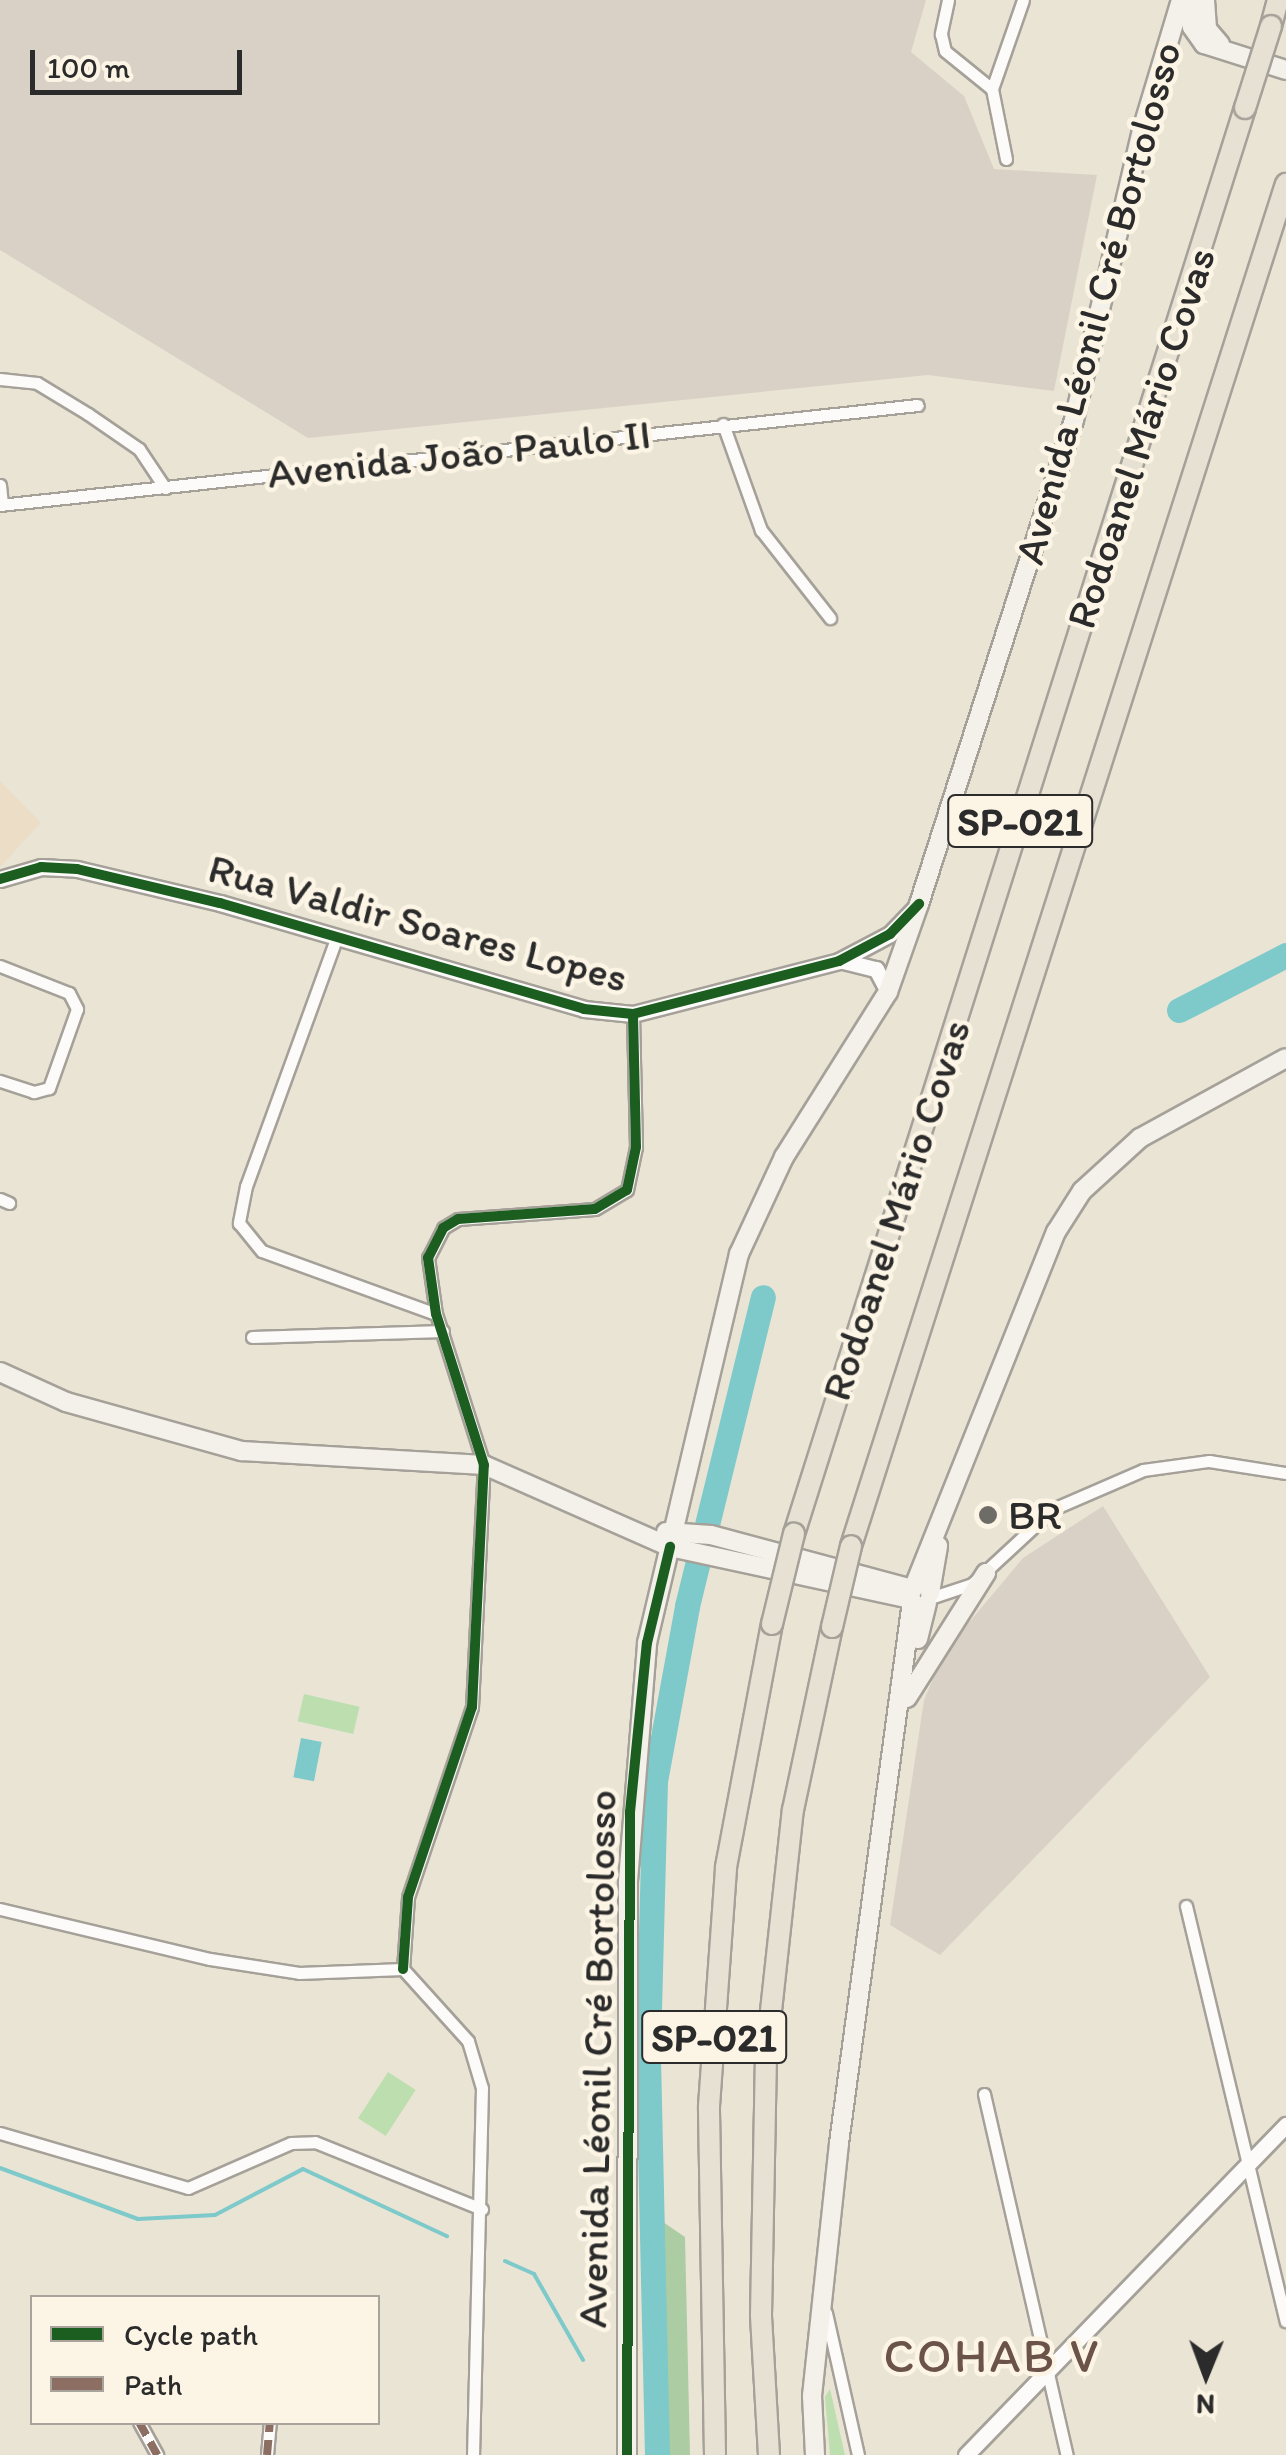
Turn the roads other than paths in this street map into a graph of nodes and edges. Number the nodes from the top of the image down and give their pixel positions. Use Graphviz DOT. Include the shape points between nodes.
graph roads {
  1 [pos="948,0"];
  2 [pos="1024,0"];
  3 [pos="1185,0"];
  4 [pos="1205,0"];
  5 [pos="1278,0"];
  6 [pos="1240,59"];
  7 [pos="1286,70"];
  8 [pos="992,88"];
  9 [pos="1006,158"];
  10 [pos="1286,184"];
  11 [pos="0,380"];
  12 [pos="918,405"];
  13 [pos="723,424"];
  14 [pos="0,485"];
  15 [pos="164,488"];
  16 [pos="1,505"];
  17 [pos="830,618"];
  18 [pos="0,879"];
  19 [pos="919,904"];
  20 [pos="336,939"];
  21 [pos="839,961"];
  22 [pos="0,966"];
  23 [pos="888,992"];
  24 [pos="633,1014"];
  25 [pos="1286,1058"];
  26 [pos="0,1081"];
  27 [pos="436,1314"];
  28 [pos="443,1331"];
  29 [pos="252,1336"];
  30 [pos="0,1372"];
  31 [pos="484,1466"];
  32 [pos="1286,1473"];
  33 [pos="680,1542"];
  34 [pos="986,1574"];
  35 [pos="920,1597"];
  36 [pos="902,1707"];
  37 [pos="1186,1906"];
  38 [pos="0,1909"];
  39 [pos="402,1969"];
  40 [pos="984,2094"];
  41 [pos="1286,2126"];
  42 [pos="0,2133"];
  43 [pos="1245,2166"];
  44 [pos="482,2209"];
  45 [pos="825,2309"];
  46 [pos="1286,2320"];
  47 [pos="1046,2372"];
  48 [pos="141,2425"];
  49 [pos="270,2425"];
  50 [pos="157,2455"];
  51 [pos="267,2455"];
  52 [pos="474,2455"];
  53 [pos="626,2455"];
  54 [pos="715,2455"];
  55 [pos="768,2455"];
  56 [pos="815,2455"];
  57 [pos="858,2455"];
  58 [pos="966,2455"];
  59 [pos="1067,2455"];
  1 -- 8 [label="street" via="940,34 945,51"];
  2 -- 8 [label="street"];
  3 -- 6 [label="main road" via="1204,44"];
  3 -- 19 [label="main road, Avenida Léonil Cré Bortolosso" via="1142,130 1074,420"];
  4 -- 6 [label="main road" via="1207,29"];
  5 -- 54 [label="highway, Rodoanel Mário Covas / SP-021, bridge" via="794,1534 772,1624 726,1867 709,2106"];
  6 -- 7 [label="main road"];
  8 -- 9 [label="street"];
  10 -- 55 [label="highway, Rodoanel Mário Covas / SP-021, bridge" via="851,1546 832,1626 792,1810 766,2057 761,2315"];
  11 -- 15 [label="street" via="36,384 88,414 139,449"];
  12 -- 13 [label="street, Avenida João Paulo II"];
  13 -- 15 [label="street, Avenida João Paulo II"];
  13 -- 17 [label="street" via="761,530"];
  14 -- 16 [label="street"];
  15 -- 16 [label="street, Avenida João Paulo II"];
  18 -- 20 [label="street, Rua Valdir Soares Lopes" via="41,867 78,869"];
  19 -- 21 [label="street, Rua Valdir Soares Lopes" via="890,934"];
  19 -- 23 [label="main road, Avenida Léonil Cré Bortolosso"];
  20 -- 24 [label="street, Rua Valdir Soares Lopes" via="584,1009"];
  20 -- 27 [label="street" via="246,1186 239,1223 262,1251"];
  21 -- 23 [label="street" via="876,969"];
  21 -- 24 [label="street, Rua Valdir Soares Lopes"];
  22 -- 26 [label="street" via="68,993 77,1003 49,1088 34,1092"];
  23 -- 33 [label="main road, Avenida Léonil Cré Bortolosso" via="784,1157 739,1254"];
  24 -- 27 [label="street" via="636,1147 627,1190 594,1209 476,1214 443,1228 428,1258"];
  25 -- 35 [label="main road" via="1140,1138 1082,1192 1056,1232 944,1506"];
  27 -- 28 [label="street"];
  28 -- 29 [label="street"];
  28 -- 31 [label="street"];
  30 -- 31 [label="main road" via="66,1402 242,1451"];
  31 -- 33 [label="main road"];
  31 -- 39 [label="street" via="472,1707 408,1897"];
  32 -- 34 [label="street" via="1209,1461 1143,1470 1031,1522"];
  33 -- 35 [label="main road"];
  33 -- 35 [label="main road" via="710,1535"];
  33 -- 53 [label="main road, Avenida Léonil Cré Bortolosso" via="648,1643 630,1812"];
  34 -- 35 [label="street"];
  34 -- 36 [label="main road"];
  35 -- 36 [label="main road"];
  36 -- 45 [label="main road" via="839,2142"];
  37 -- 43 [label="street"];
  38 -- 39 [label="street" via="299,1973"];
  39 -- 44 [label="street" via="474,2052 482,2088"];
  40 -- 47 [label="street"];
  41 -- 43 [label="street"];
  42 -- 44 [label="street" via="188,2188 291,2143 316,2142"];
  43 -- 46 [label="street"];
  43 -- 47 [label="street"];
  44 -- 52 [label="street"];
  45 -- 56 [label="main road" via="812,2396"];
  45 -- 57 [label="street"];
  47 -- 58 [label="street"];
  47 -- 59 [label="street"];
  48 -- 50 [label="street"];
  49 -- 51 [label="street"];
}
